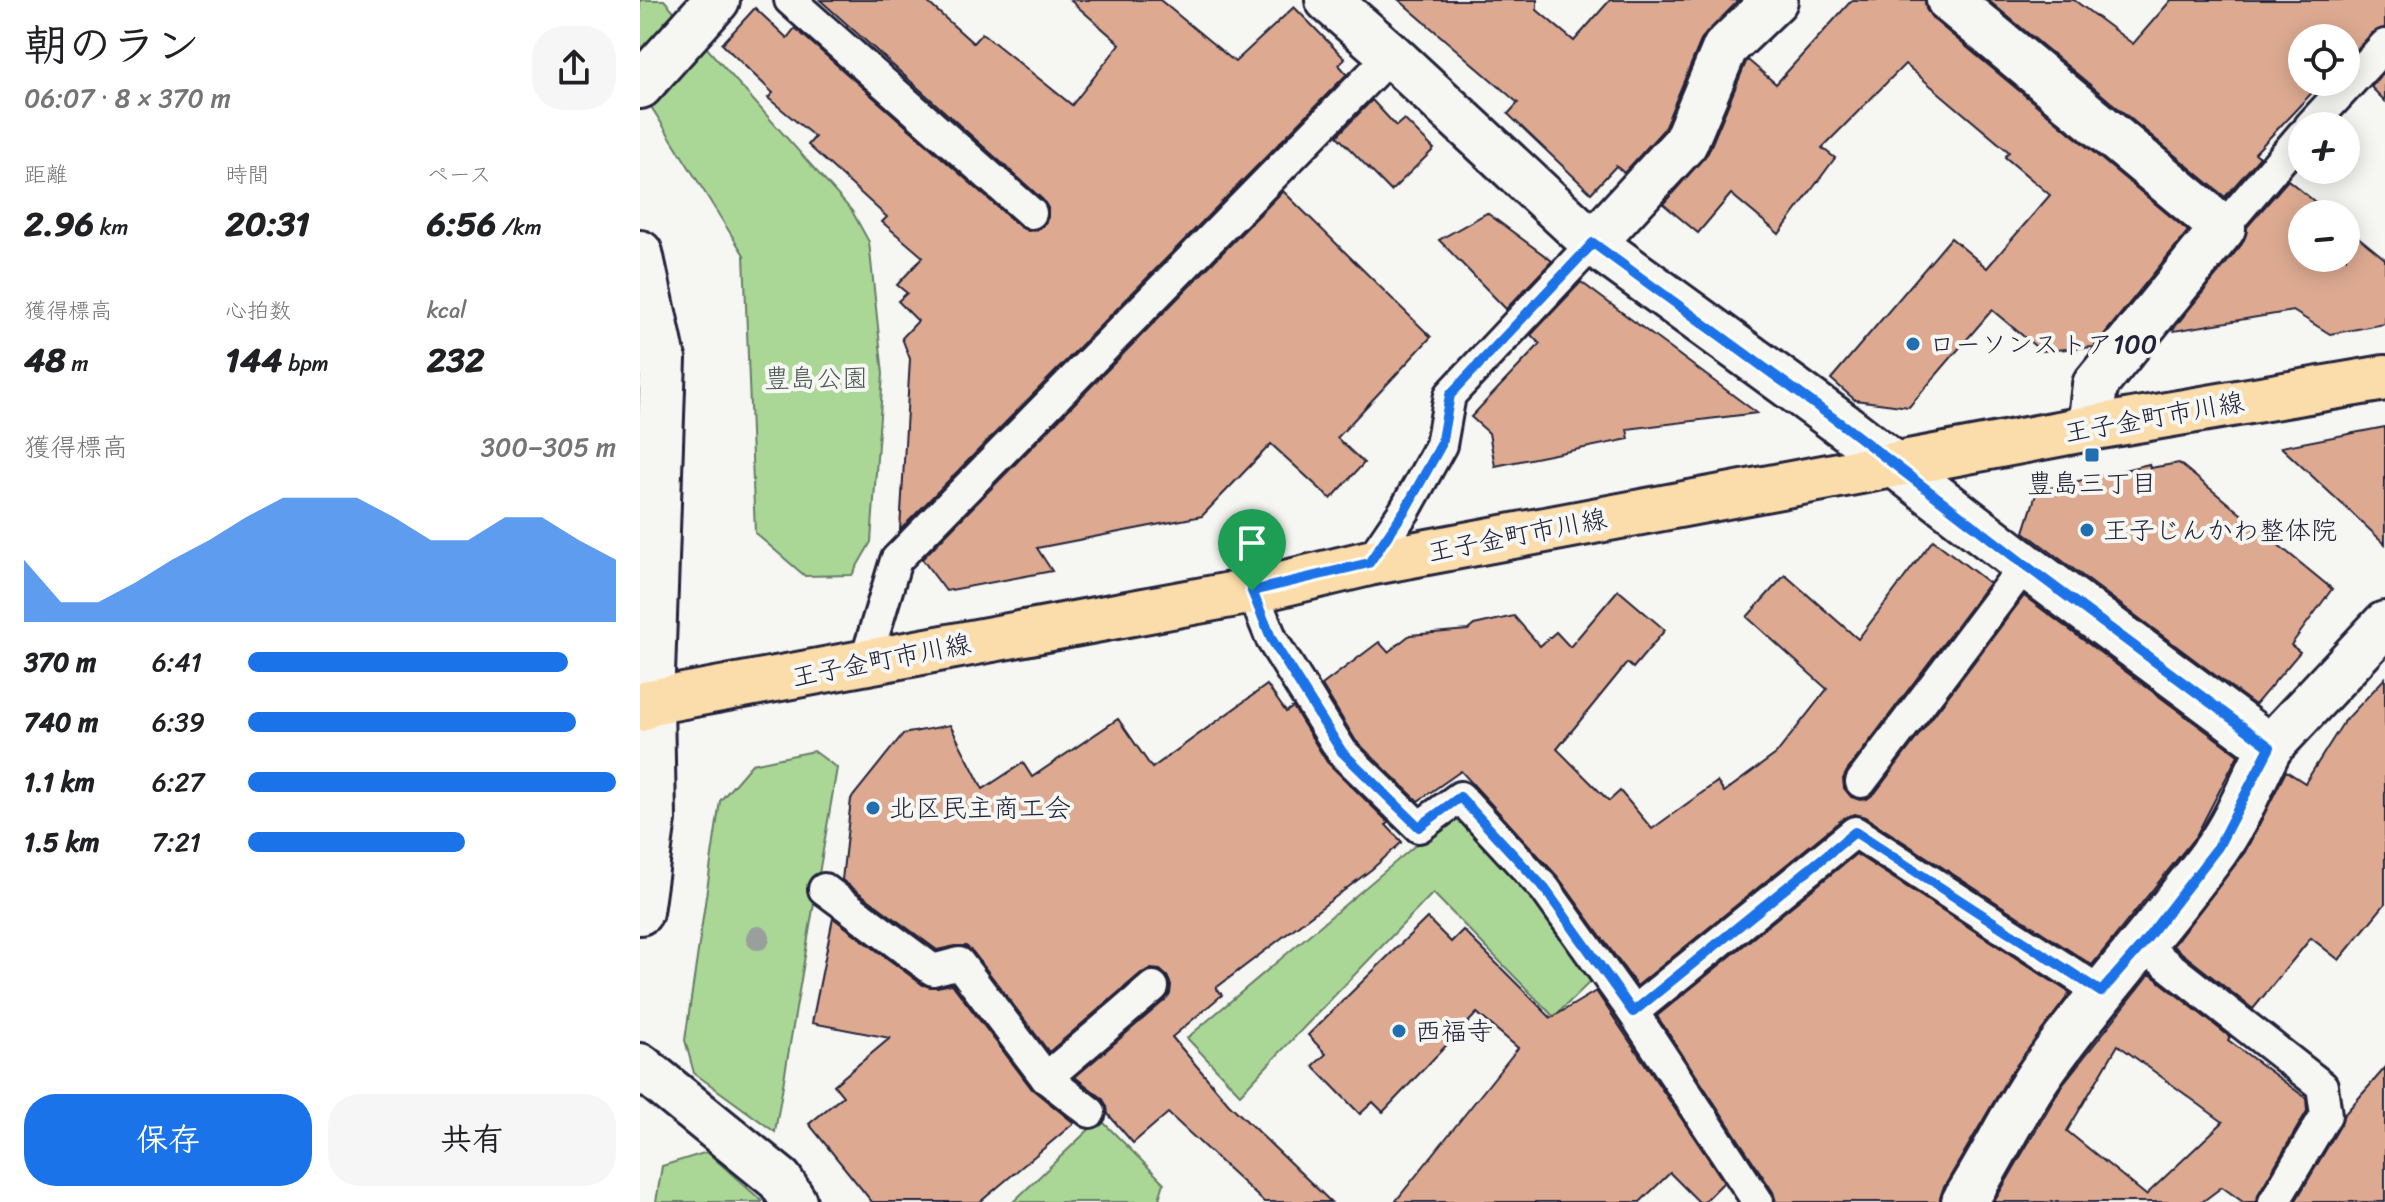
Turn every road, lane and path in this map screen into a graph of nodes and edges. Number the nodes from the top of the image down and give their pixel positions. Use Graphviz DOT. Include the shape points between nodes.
graph roads {
  1 [pos="717,0"];
  2 [pos="790,0"];
  3 [pos="1328,0"];
  4 [pos="1775,0"];
  5 [pos="1949,0"];
  6 [pos="2385,45"];
  7 [pos="1391,55"];
  8 [pos="640,86"];
  9 [pos="2323,112"];
  10 [pos="2288,151"];
  11 [pos="1031,213"];
  12 [pos="2223,228"];
  13 [pos="1593,243"];
  14 [pos="640,253"];
  15 [pos="2385,378"];
  16 [pos="2090,428"];
  17 [pos="1895,464"];
  18 [pos="1369,563"];
  19 [pos="2025,565"];
  20 [pos="1252,591"];
  21 [pos="2385,624"];
  22 [pos="865,663"];
  23 [pos="644,704"];
  24 [pos="2270,747"];
  25 [pos="1861,782"];
  26 [pos="824,889"];
  27 [pos="640,912"];
  28 [pos="2142,945"];
  29 [pos="1153,987"];
  30 [pos="2101,992"];
  31 [pos="1633,1012"];
  32 [pos="640,1066"];
  33 [pos="1046,1078"];
  34 [pos="1090,1112"];
  35 [pos="794,1202"];
  36 [pos="1758,1202"];
  37 [pos="1964,1202"];
  38 [pos="2274,1202"];
  1 -- 8 [label="street"];
  2 -- 11 [label="lane"];
  3 -- 7 [label="street"];
  4 -- 13 [label="street" via="1725,48 1685,143"];
  5 -- 12 [label="street"];
  6 -- 9 [label="lane"];
  7 -- 13 [label="street"];
  7 -- 22 [label="lane" via="896,560"];
  10 -- 12 [label="lane"];
  12 -- 16 [label="street" via="2095,385"];
  13 -- 17 [label="street"];
  13 -- 18 [label="lane" via="1450,395 1441,445"];
  14 -- 23 [label="street" via="663,359"];
  15 -- 16 [label="main road, 王子金町市川線"];
  16 -- 17 [label="main road, 王子金町市川線"];
  17 -- 18 [label="main road, 王子金町市川線"];
  17 -- 19 [label="street"];
  18 -- 20 [label="main road, 王子金町市川線"];
  19 -- 24 [label="street"];
  19 -- 25 [label="lane"];
  20 -- 22 [label="main road, 王子金町市川線"];
  20 -- 31 [label="lane" via="1272,640 1342,752 1419,827 1460,797 1545,889"];
  21 -- 24 [label="street"];
  22 -- 23 [label="main road, 王子金町市川線"];
  23 -- 27 [label="street" via="653,819"];
  24 -- 28 [label="street" via="2218,847"];
  26 -- 33 [label="lane" via="933,970 959,963"];
  28 -- 30 [label="street"];
  28 -- 38 [label="lane" via="2322,1086 2326,1115"];
  29 -- 33 [label="lane"];
  30 -- 31 [label="lane" via="1855,832"];
  30 -- 37 [label="street" via="2040,1073"];
  31 -- 36 [label="lane"];
  32 -- 35 [label="street" via="780,1180"];
  33 -- 34 [label="lane"];
}
